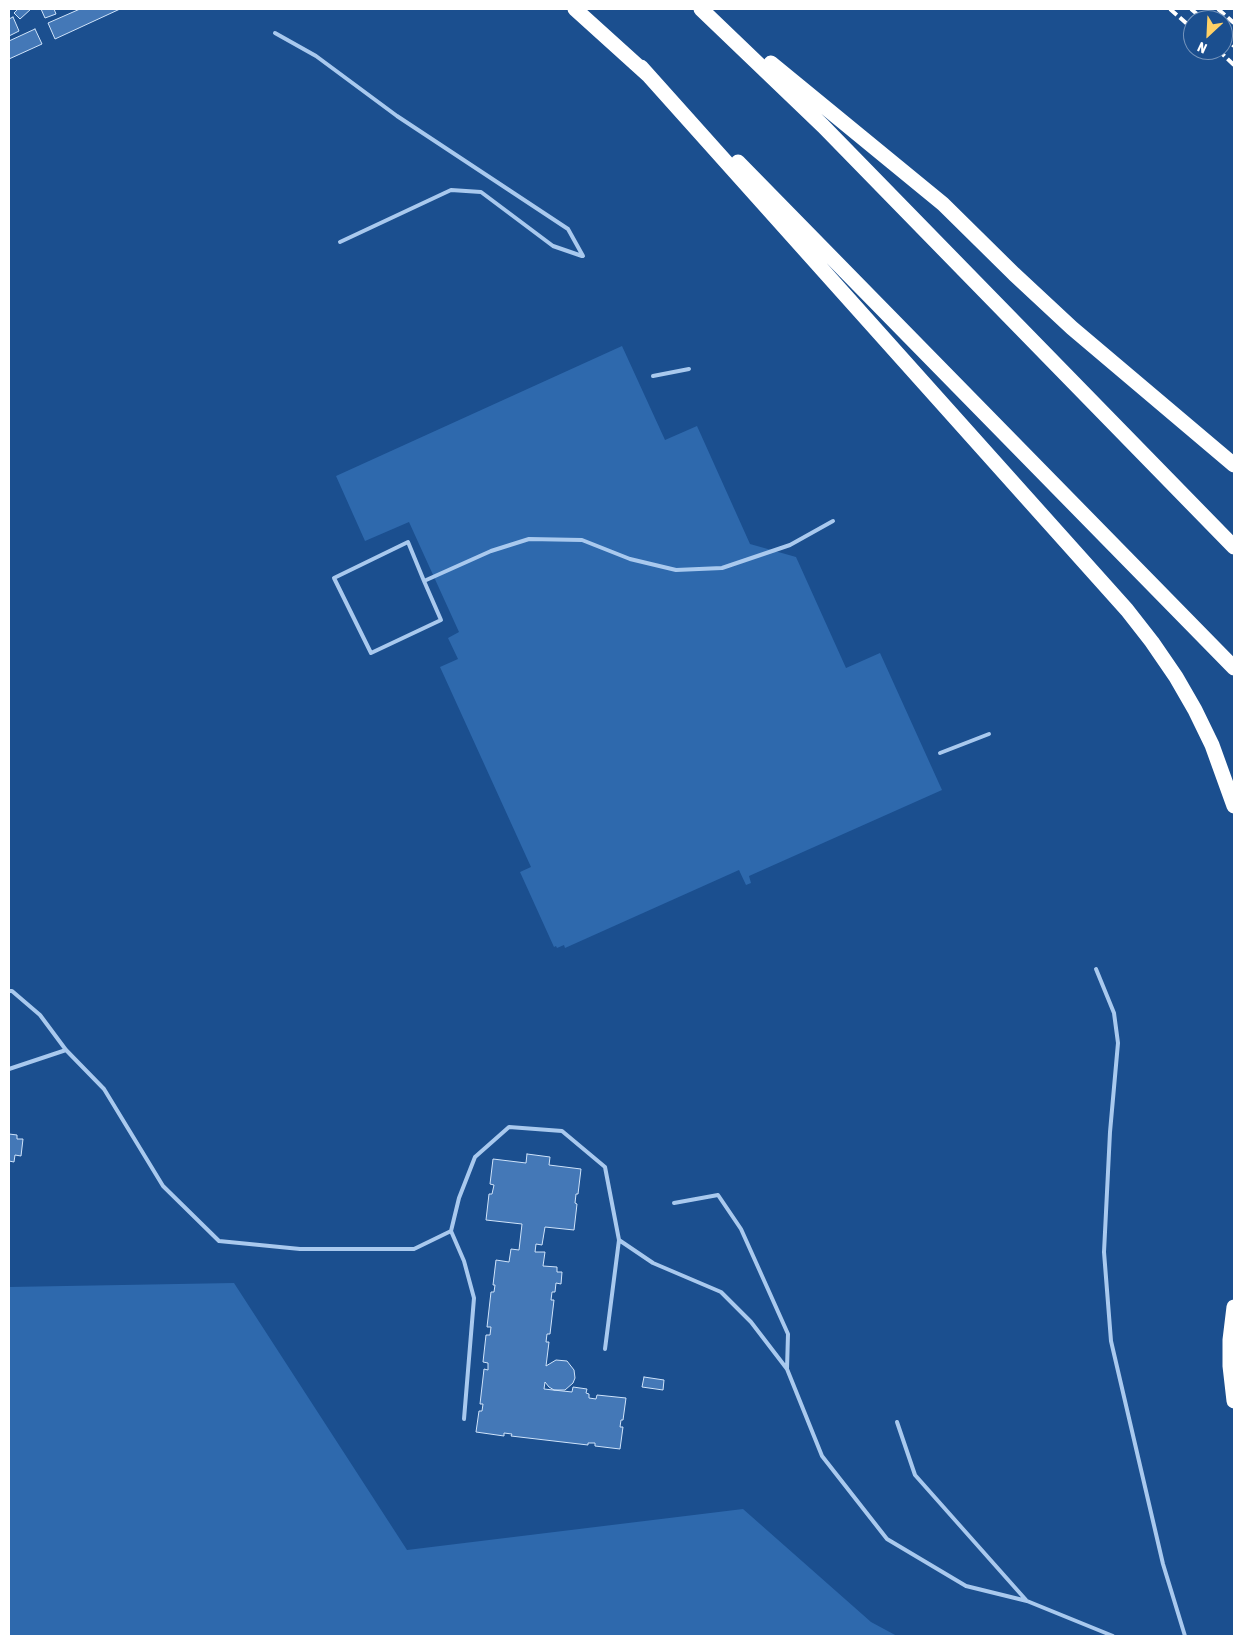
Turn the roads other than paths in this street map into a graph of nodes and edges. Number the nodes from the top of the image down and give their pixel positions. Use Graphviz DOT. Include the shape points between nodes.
graph roads {
  1 [pos="575,9"];
  2 [pos="703,9"];
  3 [pos="275,33"];
  4 [pos="640,67"];
  5 [pos="340,242"];
  6 [pos="688,369"];
  7 [pos="653,376"];
  8 [pos="1234,465"];
  9 [pos="833,521"];
  10 [pos="1234,547"];
  11 [pos="424,581"];
  12 [pos="1234,668"];
  13 [pos="989,734"];
  14 [pos="940,753"];
  15 [pos="1234,806"];
  16 [pos="1096,969"];
  17 [pos="9,991"];
  18 [pos="66,1050"];
  19 [pos="9,1070"];
  20 [pos="674,1203"];
  21 [pos="451,1231"];
  22 [pos="619,1240"];
  23 [pos="1234,1307"];
  24 [pos="605,1349"];
  25 [pos="787,1369"];
  26 [pos="1234,1401"];
  27 [pos="464,1419"];
  28 [pos="897,1422"];
  29 [pos="1026,1601"];
  30 [pos="1113,1636"];
  31 [pos="1184,1636"];
  1 -- 4 [label="highway"];
  2 -- 8 [label="highway" via="943,204 1072,328"];
  2 -- 10 [label="highway" via="888,192"];
  3 -- 5 [label="lane" via="316,56 397,116 568,229 583,256 553,246 481,192 451,190"];
  4 -- 12 [label="highway" via="832,256"];
  4 -- 15 [label="highway" via="1127,610 1176,677 1195,710 1212,745"];
  6 -- 7 [label="lane"];
  9 -- 11 [label="lane" via="790,545 722,568 676,570 630,559 582,540 529,539 491,551"];
  11 -- 11 [label="lane" via="408,542 334,578 371,653 441,620"];
  13 -- 14 [label="lane"];
  16 -- 31 [label="lane" via="1114,1013 1118,1043 1104,1252 1111,1341 1162,1564"];
  17 -- 18 [label="lane" via="40,1015"];
  18 -- 19 [label="lane"];
  18 -- 21 [label="lane" via="104,1089 163,1186 219,1241 300,1249 414,1249"];
  20 -- 25 [label="lane" via="718,1195 741,1229 788,1334"];
  21 -- 22 [label="lane" via="459,1198 476,1157 508,1127 562,1131 605,1167"];
  21 -- 27 [label="lane" via="464,1261 474,1298"];
  22 -- 24 [label="lane"];
  22 -- 25 [label="lane" via="653,1263 721,1292 751,1322"];
  23 -- 26 [label="highway" via="1230,1340"];
  25 -- 29 [label="lane" via="822,1456 887,1539 966,1586"];
  28 -- 29 [label="lane" via="915,1475"];
  29 -- 30 [label="lane"];
}
